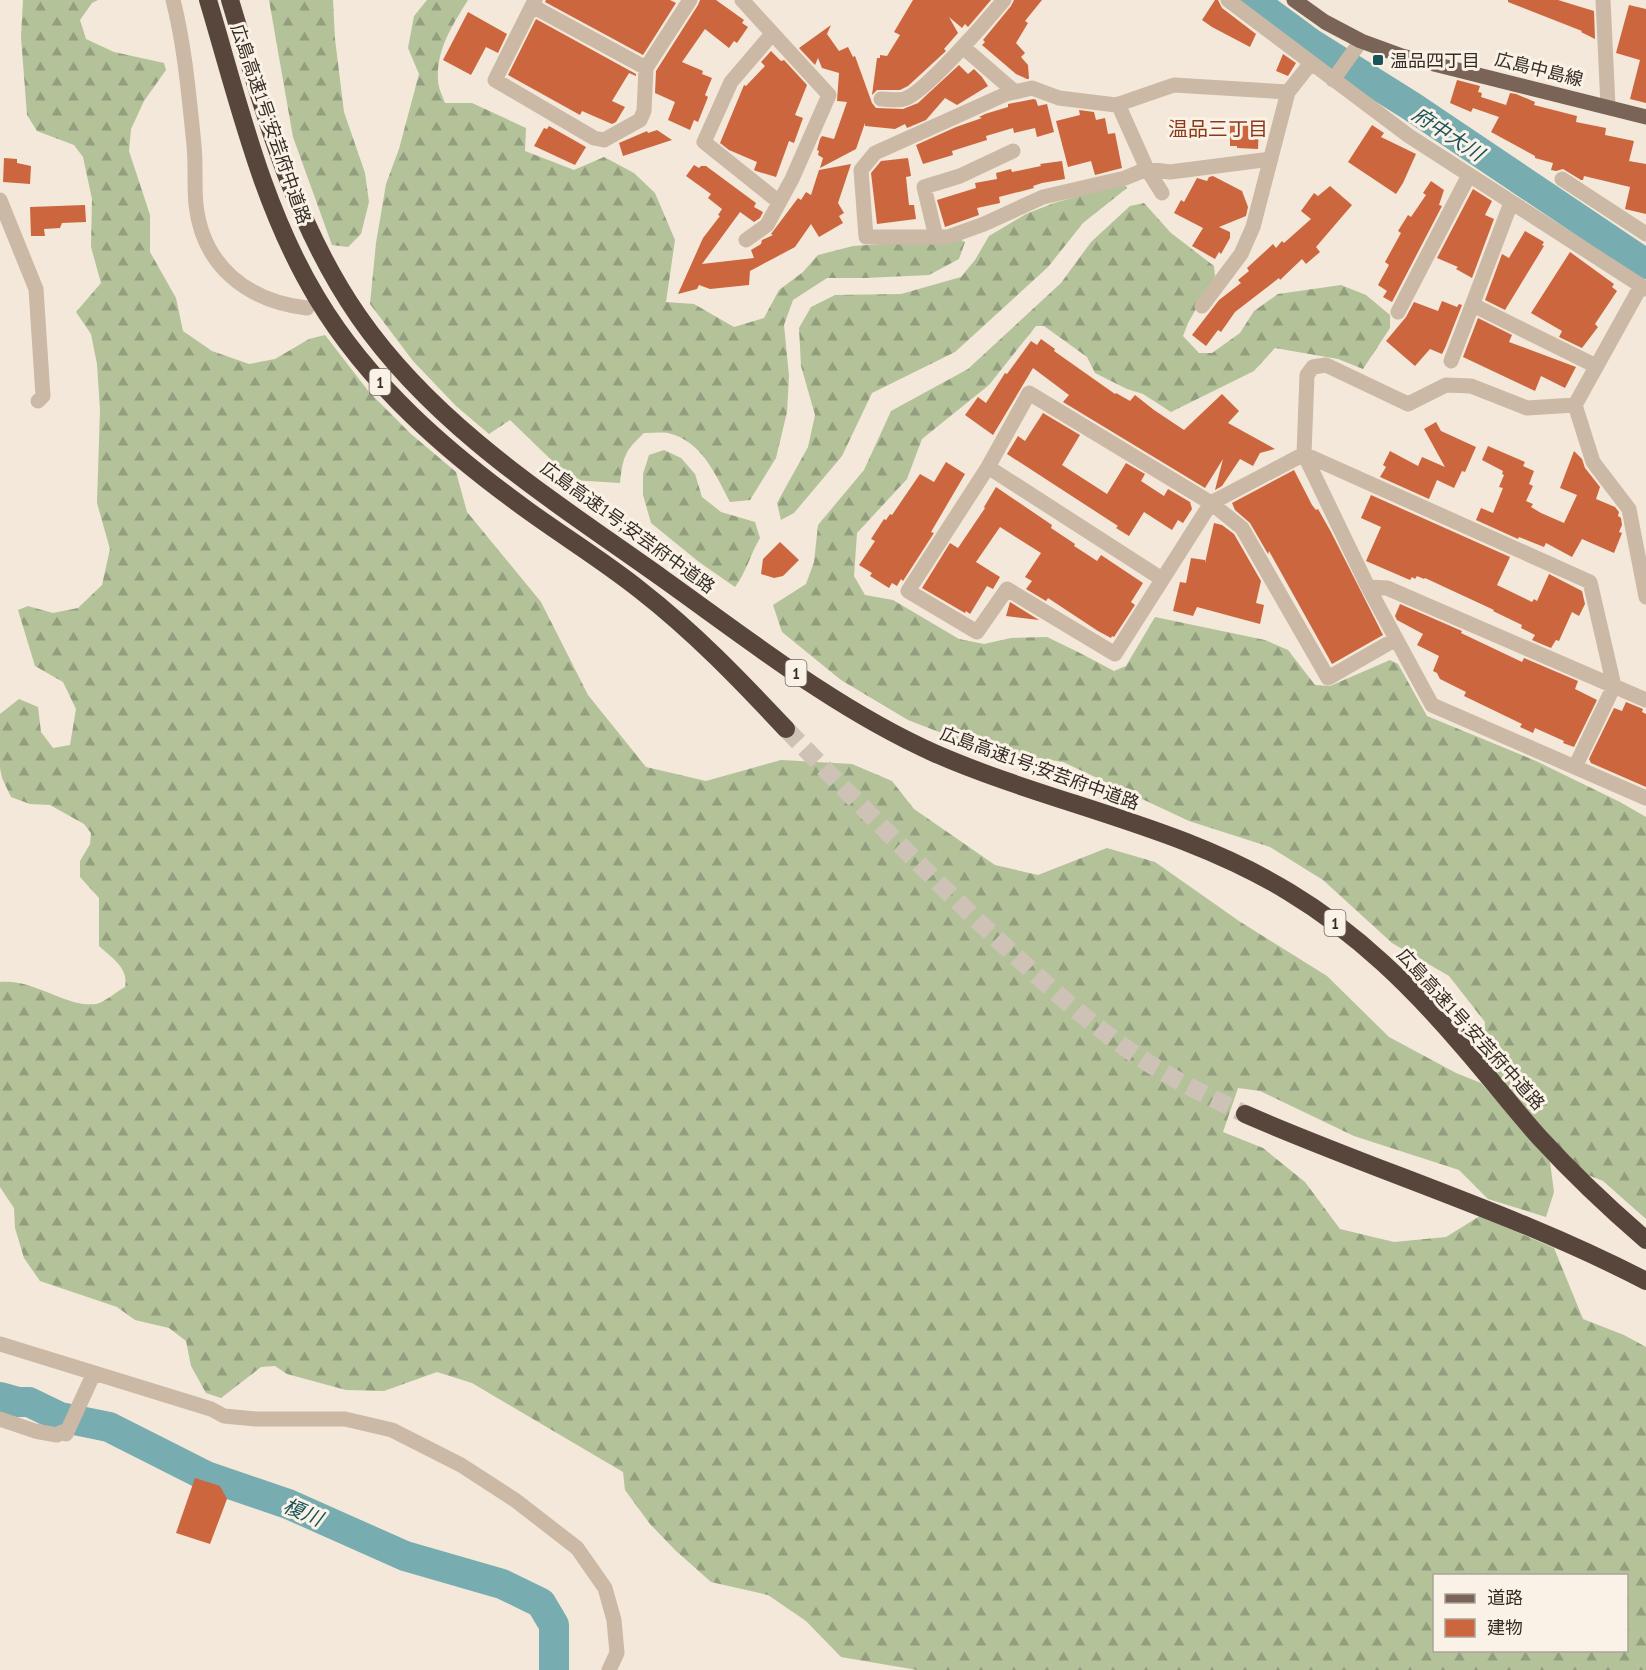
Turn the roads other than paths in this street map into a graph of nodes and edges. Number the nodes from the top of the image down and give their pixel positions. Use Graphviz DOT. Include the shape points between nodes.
graph roads {
  1 [pos="173,0"];
  2 [pos="207,0"];
  3 [pos="230,0"];
  4 [pos="690,0"];
  5 [pos="742,0"];
  6 [pos="1004,0"];
  7 [pos="1228,0"];
  8 [pos="1294,0"];
  9 [pos="1603,0"];
  10 [pos="533,3"];
  11 [pos="772,34"];
  12 [pos="1361,40"];
  13 [pos="963,47"];
  14 [pos="1311,63"];
  15 [pos="646,68"];
  16 [pos="1333,80"];
  17 [pos="1015,92"];
  18 [pos="1288,92"];
  19 [pos="881,99"];
  20 [pos="1118,104"];
  21 [pos="1608,106"];
  22 [pos="1646,117"];
  23 [pos="1013,151"];
  24 [pos="1271,159"];
  25 [pos="1147,169"];
  26 [pos="1469,175"];
  27 [pos="1562,179"];
  28 [pos="1162,193"];
  29 [pos="0,200"];
  30 [pos="779,202"];
  31 [pos="1511,203"];
  32 [pos="1646,234"];
  33 [pos="936,237"];
  34 [pos="746,240"];
  35 [pos="1644,288"];
  36 [pos="1473,305"];
  37 [pos="1202,306"];
  38 [pos="307,308"];
  39 [pos="1398,312"];
  40 [pos="1451,361"];
  41 [pos="1596,366"];
  42 [pos="38,401"];
  43 [pos="1575,405"];
  44 [pos="1304,454"];
  45 [pos="988,467"];
  46 [pos="1211,503"];
  47 [pos="1162,579"];
  48 [pos="1368,587"];
  49 [pos="1646,597"];
  50 [pos="1396,639"];
  51 [pos="1614,687"];
  52 [pos="1646,700"];
  53 [pos="786,729"];
  54 [pos="1575,767"];
  55 [pos="1646,798"];
  56 [pos="1245,1114"];
  57 [pos="1646,1240"];
  58 [pos="1646,1281"];
  59 [pos="0,1344"];
  60 [pos="94,1373"];
  61 [pos="0,1419"];
  62 [pos="609,1670"];
  1 -- 38 [label="street" via="186,75 202,235 217,262 238,284 284,306"];
  2 -- 53 [label="highway, 広島高速1号;安芸府中道路 / 1" via="263,179 296,259 341,335 426,428 491,483 666,610 726,665"];
  3 -- 57 [label="highway, 広島高速1号;安芸府中道路 / 1" via="284,168 315,241 354,309 384,349 439,408 504,463 762,650 891,731 964,766 1182,841 1254,872 1324,915 1403,981 1539,1136"];
  4 -- 15 [label="street"];
  5 -- 11 [label="street"];
  6 -- 13 [label="street"];
  7 -- 14 [label="street"];
  8 -- 12 [label="main road, 広島中島線"];
  9 -- 21 [label="street"];
  10 -- 15 [label="street"];
  10 -- 15 [label="street" via="495,80 594,138 604,140 640,120"];
  11 -- 30 [label="street" via="829,95"];
  11 -- 30 [label="street" via="731,82 704,142"];
  12 -- 16 [label="street"];
  12 -- 21 [label="main road, 広島中島線" via="1402,56"];
  13 -- 17 [label="street"];
  13 -- 19 [label="street" via="906,99"];
  14 -- 16 [label="street"];
  14 -- 18 [label="street"];
  16 -- 26 [label="street"];
  17 -- 20 [label="street" via="1032,88 1059,98"];
  17 -- 33 [label="street" via="875,153 861,170 866,237"];
  18 -- 20 [label="street" via="1174,85"];
  18 -- 24 [label="street"];
  20 -- 25 [label="street"];
  21 -- 22 [label="main road, 広島中島線"];
  23 -- 33 [label="street" via="960,176 924,187"];
  24 -- 25 [label="street" via="1170,172"];
  24 -- 37 [label="street" via="1253,227 1241,254"];
  25 -- 28 [label="street"];
  25 -- 33 [label="street" via="1043,197 984,224 948,237"];
  26 -- 31 [label="street"];
  26 -- 39 [label="street"];
  27 -- 32 [label="street"];
  29 -- 42 [label="street" via="36,289 43,396"];
  30 -- 34 [label="street" via="766,225"];
  31 -- 35 [label="street"];
  31 -- 36 [label="street"];
  35 -- 41 [label="street"];
  36 -- 40 [label="street"];
  36 -- 41 [label="street"];
  41 -- 43 [label="street"];
  43 -- 44 [label="street" via="1527,408 1471,386 1446,386 1408,404 1326,365 1313,367 1307,375"];
  43 -- 49 [label="street" via="1593,462 1629,509"];
  44 -- 46 [label="street"];
  44 -- 48 [label="street"];
  44 -- 51 [label="street" via="1590,582"];
  45 -- 46 [label="street" via="1029,393"];
  45 -- 47 [label="street"];
  45 -- 47 [label="street" via="908,591 976,632 1007,589 1115,654"];
  46 -- 47 [label="street"];
  46 -- 50 [label="street" via="1242,528 1328,678"];
  48 -- 50 [label="street"];
  48 -- 51 [label="street" via="1387,588"];
  50 -- 54 [label="street" via="1432,705"];
  51 -- 52 [label="street"];
  51 -- 54 [label="street"];
  54 -- 55 [label="street"];
  56 -- 58 [label="highway" via="1475,1204"];
  59 -- 60 [label="street"];
  60 -- 61 [label="street" via="66,1434 35,1431"];
  60 -- 62 [label="street" via="224,1416 345,1419 392,1430 460,1465 515,1500 577,1548 605,1588 614,1620 617,1653"];
}
